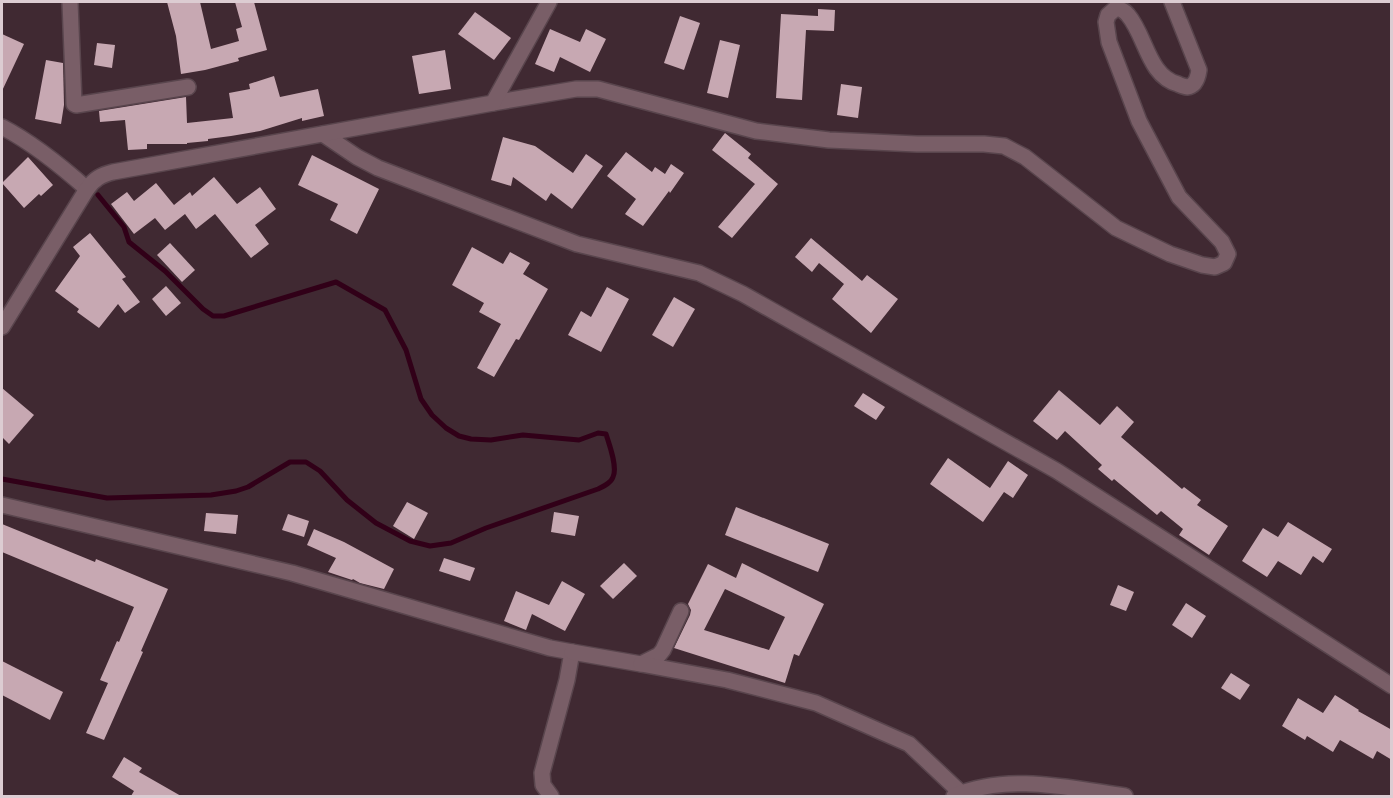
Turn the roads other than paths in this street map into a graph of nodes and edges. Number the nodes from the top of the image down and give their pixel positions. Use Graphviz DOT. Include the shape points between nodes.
graph roads {
  1 [pos="70,2"];
  2 [pos="549,2"];
  3 [pos="1172,2"];
  4 [pos="188,87"];
  5 [pos="493,103"];
  6 [pos="2,127"];
  7 [pos="323,134"];
  8 [pos="87,189"];
  9 [pos="2,327"];
  10 [pos="2,505"];
  11 [pos="681,611"];
  12 [pos="572,652"];
  13 [pos="641,664"];
  14 [pos="1392,686"];
  15 [pos="957,795"];
  16 [pos="551,796"];
  17 [pos="1125,796"];
  1 -- 4 [label="street" via="74,104"];
  2 -- 5 [label="street"];
  3 -- 5 [label="street" via="1200,70 1192,85 1186,87 1164,79 1128,15 1116,8 1106,22 1109,42 1139,121 1179,197 1222,242 1228,254 1224,263 1215,267 1170,254 1116,228 1025,157 1004,146 829,140 756,131 598,89 576,88"];
  5 -- 7 [label="street"];
  6 -- 8 [label="street" via="57,162"];
  7 -- 8 [label="street" via="113,172 94,180"];
  7 -- 14 [label="street" via="378,168 577,244 699,273 743,294 1057,471"];
  8 -- 9 [label="street"];
  10 -- 12 [label="street" via="292,573"];
  11 -- 13 [label="street" via="663,650"];
  12 -- 13 [label="street"];
  12 -- 16 [label="street" via="543,773 543,785"];
  13 -- 15 [label="street" via="816,702 909,744"];
  15 -- 17 [label="street" via="1008,784 1049,785"];
}
